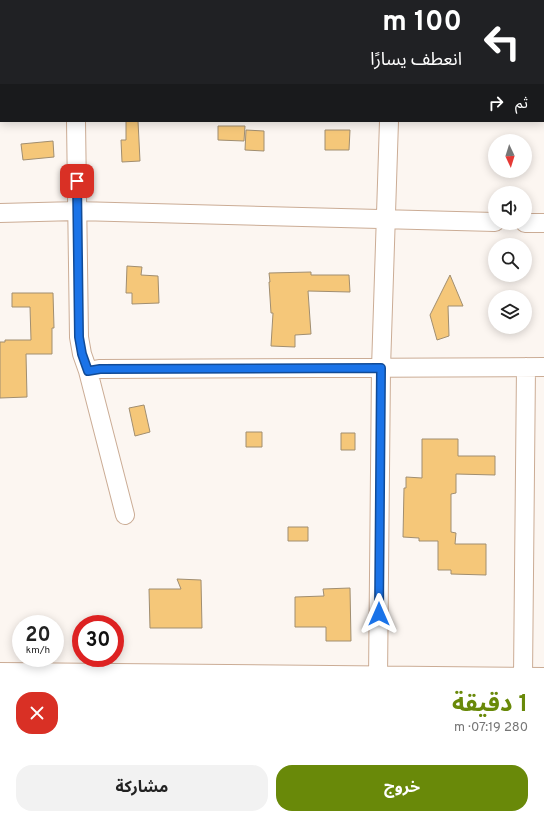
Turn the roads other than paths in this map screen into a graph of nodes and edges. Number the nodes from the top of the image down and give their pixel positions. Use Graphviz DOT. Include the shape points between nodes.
graph roads {
  1 [pos="76,122"];
  2 [pos="389,122"];
  3 [pos="77,211"];
  4 [pos="0,213"];
  5 [pos="387,218"];
  6 [pos="488,222"];
  7 [pos="532,223"];
  8 [pos="544,223"];
  9 [pos="526,367"];
  10 [pos="544,367"];
  11 [pos="381,368"];
  12 [pos="88,371"];
  13 [pos="125,515"];
  14 [pos="0,672"];
  15 [pos="215,677"];
  16 [pos="378,677"];
  17 [pos="523,677"];
  18 [pos="544,677"];
  1 -- 3 [label="street"];
  2 -- 5 [label="street"];
  3 -- 4 [label="street"];
  3 -- 5 [label="street"];
  3 -- 12 [label="street" via="79,337"];
  5 -- 6 [label="street"];
  5 -- 11 [label="street"];
  7 -- 8 [label="street"];
  9 -- 10 [label="street"];
  9 -- 11 [label="street"];
  9 -- 17 [label="street"];
  11 -- 12 [label="street"];
  11 -- 16 [label="street"];
  12 -- 13 [label="street"];
  14 -- 15 [label="street"];
  15 -- 16 [label="street"];
  16 -- 17 [label="street"];
  17 -- 18 [label="street"];
}
